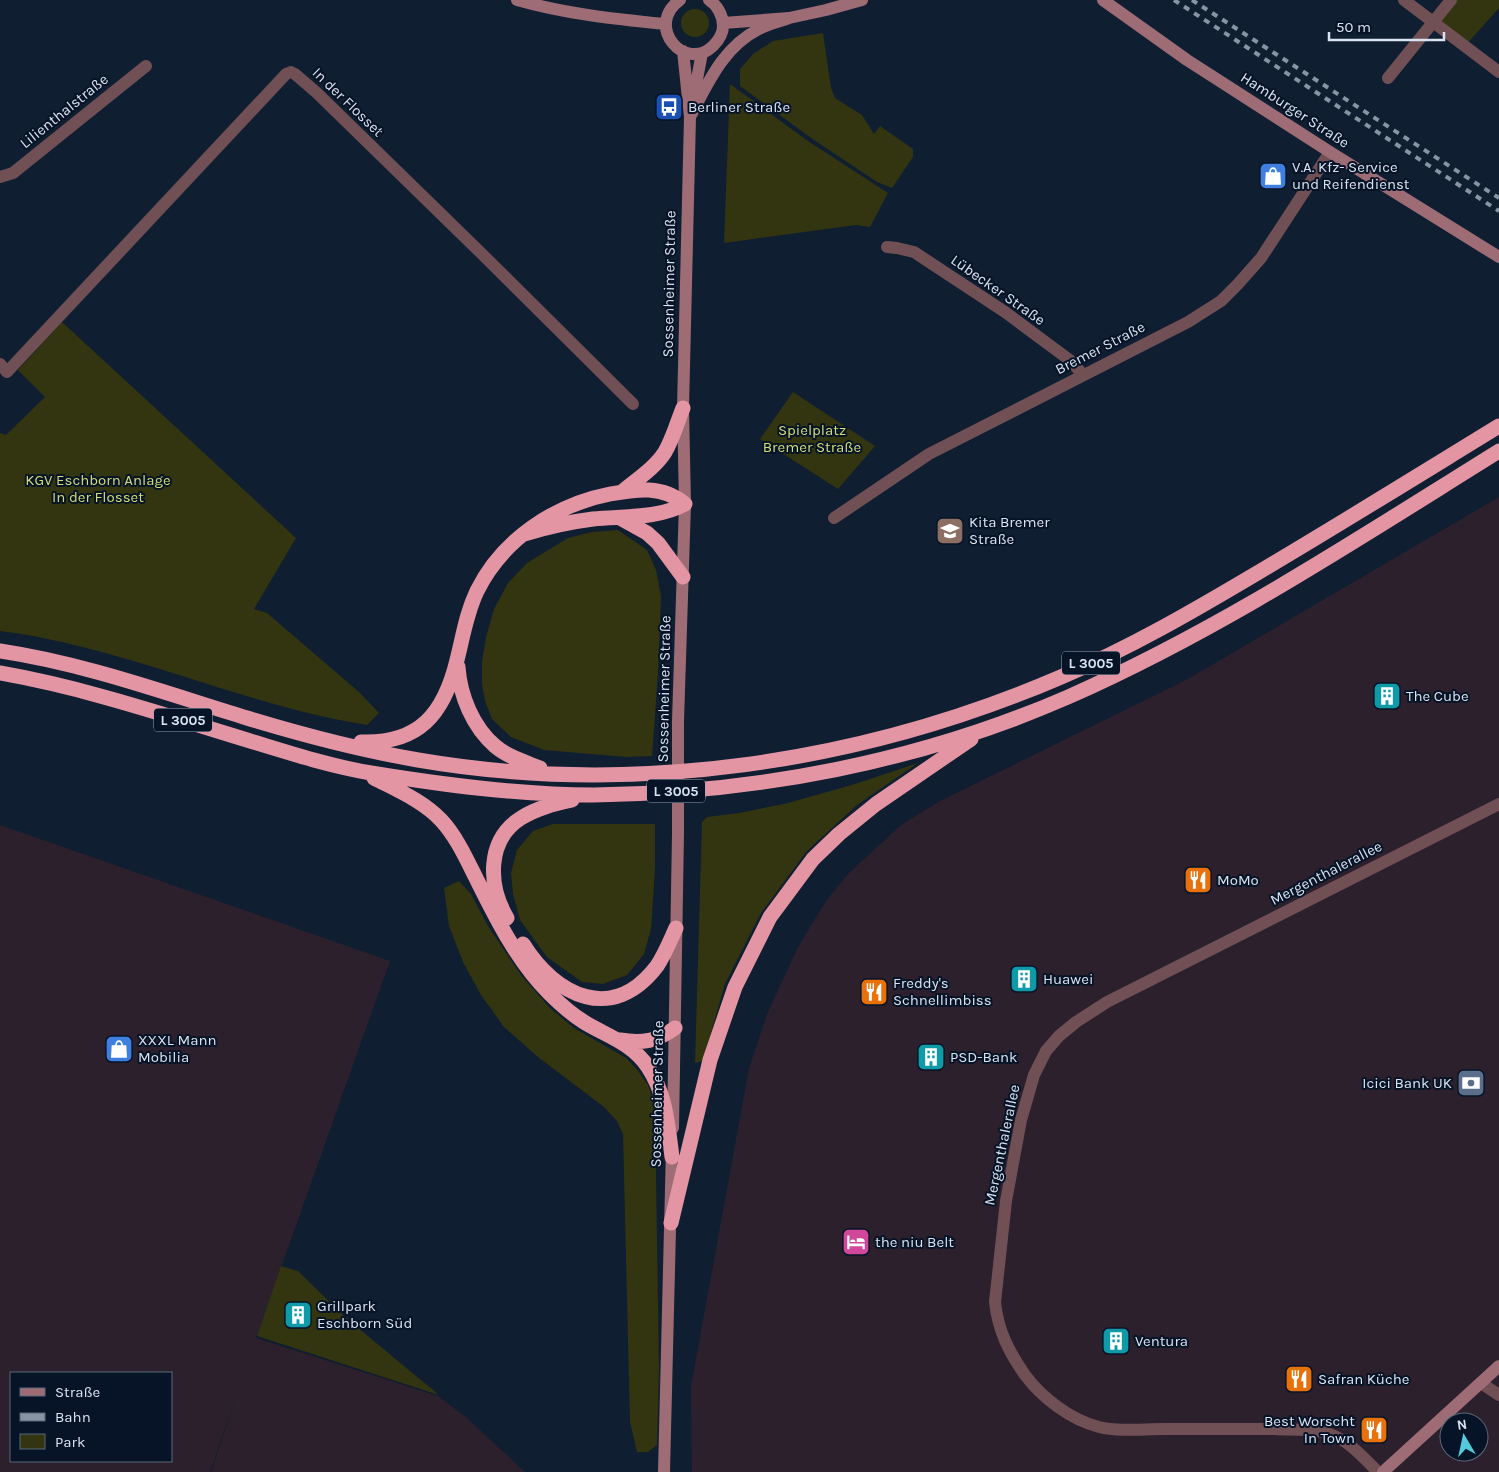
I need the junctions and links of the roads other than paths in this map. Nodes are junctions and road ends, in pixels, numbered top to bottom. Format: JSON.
{"nodes":[{"id":1,"x":516,"y":0,"type":"edge"},
{"id":2,"x":680,"y":0,"type":"edge"},
{"id":3,"x":708,"y":0,"type":"edge"},
{"id":4,"x":862,"y":0,"type":"edge"},
{"id":5,"x":1103,"y":0,"type":"edge"},
{"id":6,"x":1404,"y":0,"type":"edge"},
{"id":7,"x":1451,"y":0,"type":"edge"},
{"id":8,"x":789,"y":18,"type":"junction"},
{"id":9,"x":1433,"y":22,"type":"junction"},
{"id":10,"x":723,"y":23,"type":"junction"},
{"id":11,"x":665,"y":24,"type":"junction"},
{"id":12,"x":682,"y":51,"type":"junction"},
{"id":13,"x":702,"y":53,"type":"junction"},
{"id":14,"x":146,"y":66,"type":"dead end"},
{"id":15,"x":1499,"y":72,"type":"edge"},
{"id":16,"x":1388,"y":78,"type":"dead end"},
{"id":17,"x":690,"y":117,"type":"junction"},
{"id":18,"x":1330,"y":152,"type":"junction"},
{"id":19,"x":0,"y":177,"type":"edge"},
{"id":20,"x":887,"y":247,"type":"dead end"},
{"id":21,"x":1499,"y":257,"type":"edge"},
{"id":22,"x":4,"y":368,"type":"edge"},
{"id":23,"x":1083,"y":375,"type":"junction"},
{"id":24,"x":633,"y":404,"type":"dead end"},
{"id":25,"x":682,"y":408,"type":"junction"},
{"id":26,"x":1499,"y":426,"type":"edge"},
{"id":27,"x":1499,"y":451,"type":"edge"},
{"id":28,"x":622,"y":492,"type":"junction"},
{"id":29,"x":685,"y":504,"type":"junction"},
{"id":30,"x":620,"y":518,"type":"junction"},
{"id":31,"x":834,"y":518,"type":"dead end"},
{"id":32,"x":524,"y":534,"type":"junction"},
{"id":33,"x":683,"y":577,"type":"junction"},
{"id":34,"x":0,"y":651,"type":"edge"},
{"id":35,"x":457,"y":660,"type":"junction"},
{"id":36,"x":0,"y":673,"type":"edge"},
{"id":37,"x":987,"y":729,"type":"junction"},
{"id":38,"x":332,"y":742,"type":"junction"},
{"id":39,"x":364,"y":772,"type":"junction"},
{"id":40,"x":558,"y":774,"type":"junction"},
{"id":41,"x":592,"y":795,"type":"junction"},
{"id":42,"x":1499,"y":804,"type":"edge"},
{"id":43,"x":676,"y":928,"type":"junction"},
{"id":44,"x":675,"y":1028,"type":"junction"},
{"id":45,"x":620,"y":1040,"type":"junction"},
{"id":46,"x":672,"y":1157,"type":"junction"},
{"id":47,"x":671,"y":1222,"type":"junction"},
{"id":48,"x":1499,"y":1366,"type":"edge"},
{"id":49,"x":1481,"y":1383,"type":"junction"},
{"id":50,"x":1499,"y":1395,"type":"edge"},
{"id":51,"x":664,"y":1472,"type":"edge"},
{"id":52,"x":1378,"y":1472,"type":"edge"},
{"id":53,"x":1383,"y":1472,"type":"edge"}],
"edges":[{"from":1,"to":11,"type":"street"},
{"from":2,"to":11,"type":"street"},
{"from":3,"to":10,"type":"street"},
{"from":4,"to":8,"type":"street"},
{"from":5,"to":18,"type":"street","name":"Hamburger Straße"},
{"from":6,"to":9,"type":"street"},
{"from":7,"to":9,"type":"street"},
{"from":8,"to":10,"type":"street"},
{"from":8,"to":17,"type":"street"},
{"from":9,"to":15,"type":"street"},
{"from":9,"to":16,"type":"street"},
{"from":10,"to":13,"type":"street"},
{"from":11,"to":12,"type":"street"},
{"from":12,"to":13,"type":"street"},
{"from":12,"to":17,"type":"street","name":"Sossenheimer Straße"},
{"from":13,"to":17,"type":"street","name":"Sossenheimer Straße"},
{"from":14,"to":19,"type":"street","name":"Lilienthalstraße"},
{"from":17,"to":25,"type":"street","name":"Sossenheimer Straße"},
{"from":18,"to":21,"type":"street","name":"Hamburger Straße"},
{"from":18,"to":23,"type":"street","name":"Bremer Straße"},
{"from":20,"to":23,"type":"street","name":"Lübecker Straße"},
{"from":22,"to":24,"type":"street","name":"In der Flosset"},
{"from":23,"to":31,"type":"street","name":"Bremer Straße"},
{"from":25,"to":28,"type":"highway"},
{"from":25,"to":29,"type":"street","name":"Sossenheimer Straße"},
{"from":26,"to":40,"type":"highway","number":"L 3005"},
{"from":27,"to":37,"type":"highway","number":"L 3005"},
{"from":28,"to":29,"type":"highway"},
{"from":28,"to":32,"type":"highway"},
{"from":29,"to":30,"type":"highway"},
{"from":29,"to":33,"type":"street","name":"Sossenheimer Straße"},
{"from":30,"to":32,"type":"highway"},
{"from":30,"to":33,"type":"highway"},
{"from":32,"to":35,"type":"highway"},
{"from":33,"to":43,"type":"street","name":"Sossenheimer Straße"},
{"from":34,"to":38,"type":"highway","number":"L 3005"},
{"from":35,"to":38,"type":"highway"},
{"from":35,"to":40,"type":"highway"},
{"from":36,"to":39,"type":"highway","number":"L 3005"},
{"from":37,"to":41,"type":"highway","number":"L 3005"},
{"from":37,"to":47,"type":"highway"},
{"from":38,"to":40,"type":"highway","number":"L 3005"},
{"from":39,"to":41,"type":"highway","number":"L 3005"},
{"from":39,"to":45,"type":"highway"},
{"from":41,"to":43,"type":"highway"},
{"from":42,"to":52,"type":"street","name":"Mergenthalerallee"},
{"from":43,"to":44,"type":"street","name":"Sossenheimer Straße"},
{"from":44,"to":45,"type":"highway"},
{"from":44,"to":46,"type":"street","name":"Sossenheimer Straße"},
{"from":45,"to":46,"type":"highway"},
{"from":46,"to":47,"type":"street","name":"Sossenheimer Straße"},
{"from":47,"to":51,"type":"street","name":"Sossenheimer Straße"},
{"from":48,"to":49,"type":"street"},
{"from":49,"to":50,"type":"street"},
{"from":49,"to":53,"type":"street"}]}
